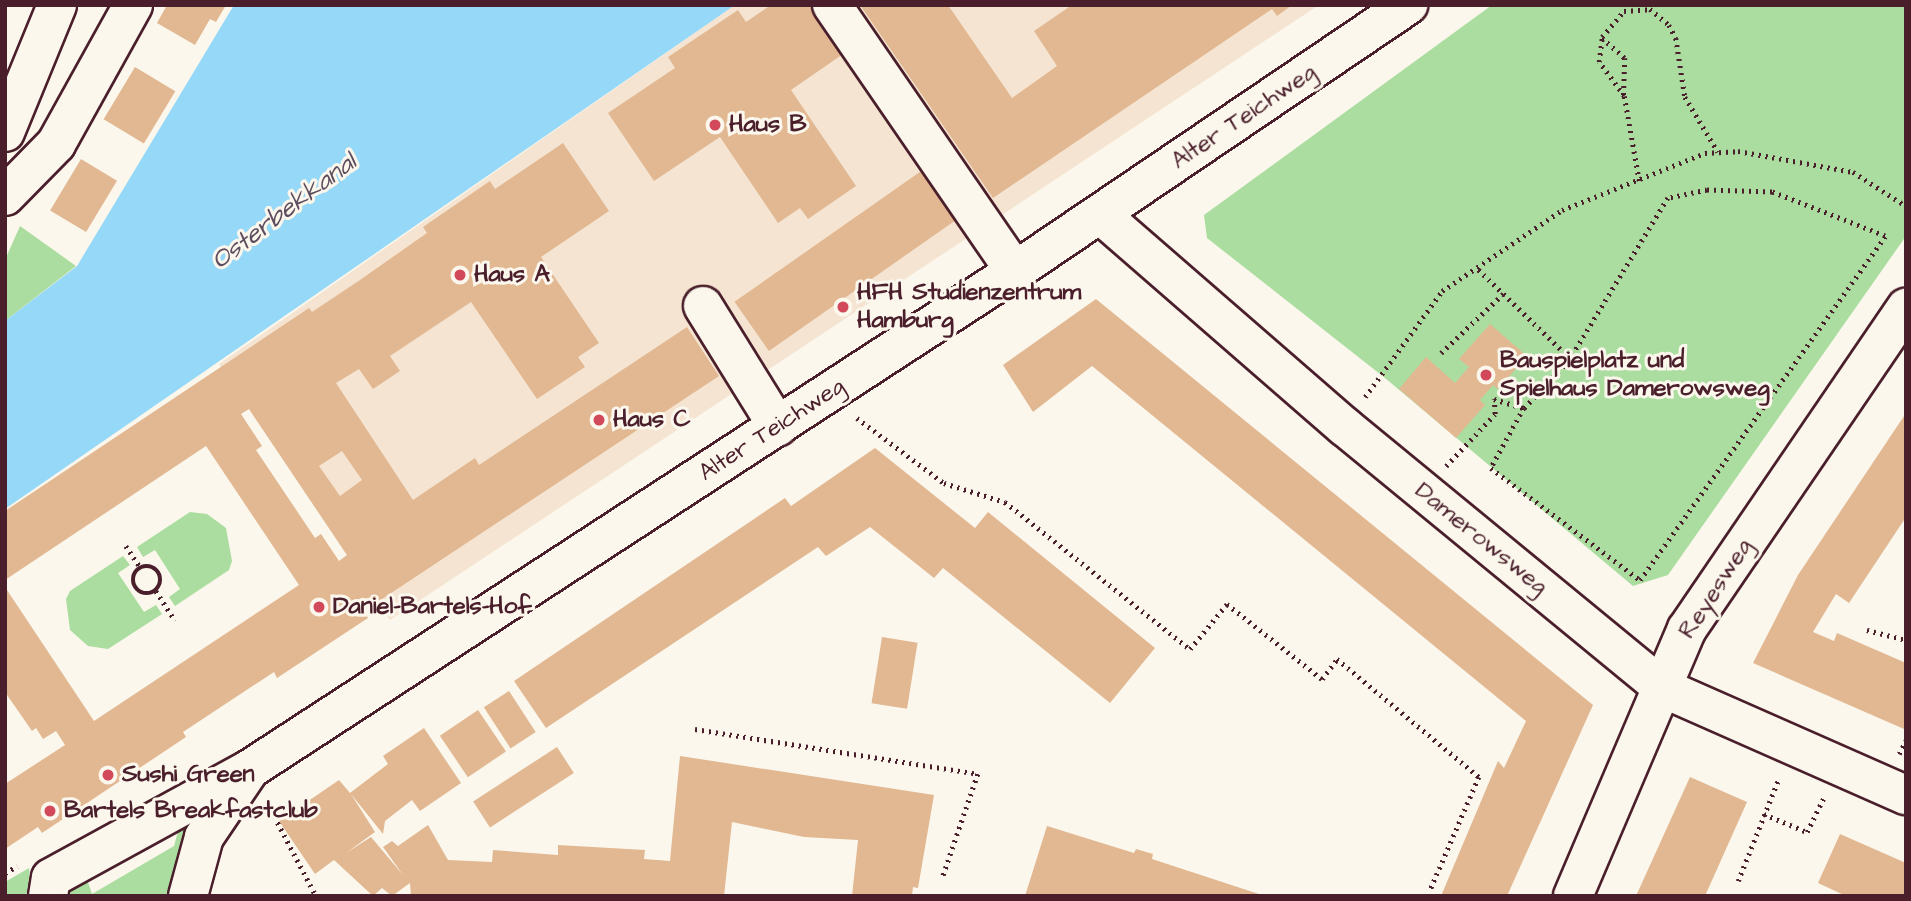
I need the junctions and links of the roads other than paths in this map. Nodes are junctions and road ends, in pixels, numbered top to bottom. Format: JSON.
{"nodes":[{"id":1,"x":57,"y":5,"type":"edge"},
{"id":2,"x":133,"y":5,"type":"edge"},
{"id":3,"x":832,"y":5,"type":"edge"},
{"id":4,"x":1408,"y":5,"type":"edge"},
{"id":5,"x":5,"y":132,"type":"edge"},
{"id":6,"x":5,"y":196,"type":"edge"},
{"id":7,"x":1101,"y":215,"type":"junction"},
{"id":8,"x":1016,"y":271,"type":"junction"},
{"id":9,"x":704,"y":306,"type":"dead end"},
{"id":10,"x":1906,"y":309,"type":"edge"},
{"id":11,"x":778,"y":427,"type":"junction"},
{"id":12,"x":1663,"y":688,"type":"junction"},
{"id":13,"x":250,"y":769,"type":"junction"},
{"id":14,"x":1906,"y":795,"type":"edge"},
{"id":15,"x":48,"y":896,"type":"edge"},
{"id":16,"x":188,"y":896,"type":"edge"},
{"id":17,"x":1573,"y":896,"type":"edge"}],
"edges":[{"from":1,"to":5,"type":"street"},
{"from":2,"to":6,"type":"street"},
{"from":3,"to":8,"type":"street"},
{"from":4,"to":7,"type":"street","name":"Alter Teichweg"},
{"from":7,"to":8,"type":"street","name":"Alter Teichweg"},
{"from":7,"to":12,"type":"street","name":"Damerowsweg"},
{"from":8,"to":11,"type":"street","name":"Alter Teichweg"},
{"from":9,"to":11,"type":"street"},
{"from":10,"to":12,"type":"street","name":"Reyesweg"},
{"from":11,"to":13,"type":"street","name":"Alter Teichweg"},
{"from":12,"to":14,"type":"street","name":"Damerowsweg"},
{"from":12,"to":17,"type":"street","name":"Reyesweg"},
{"from":13,"to":15,"type":"street"},
{"from":13,"to":16,"type":"street","name":"Alter Teichweg"}]}
